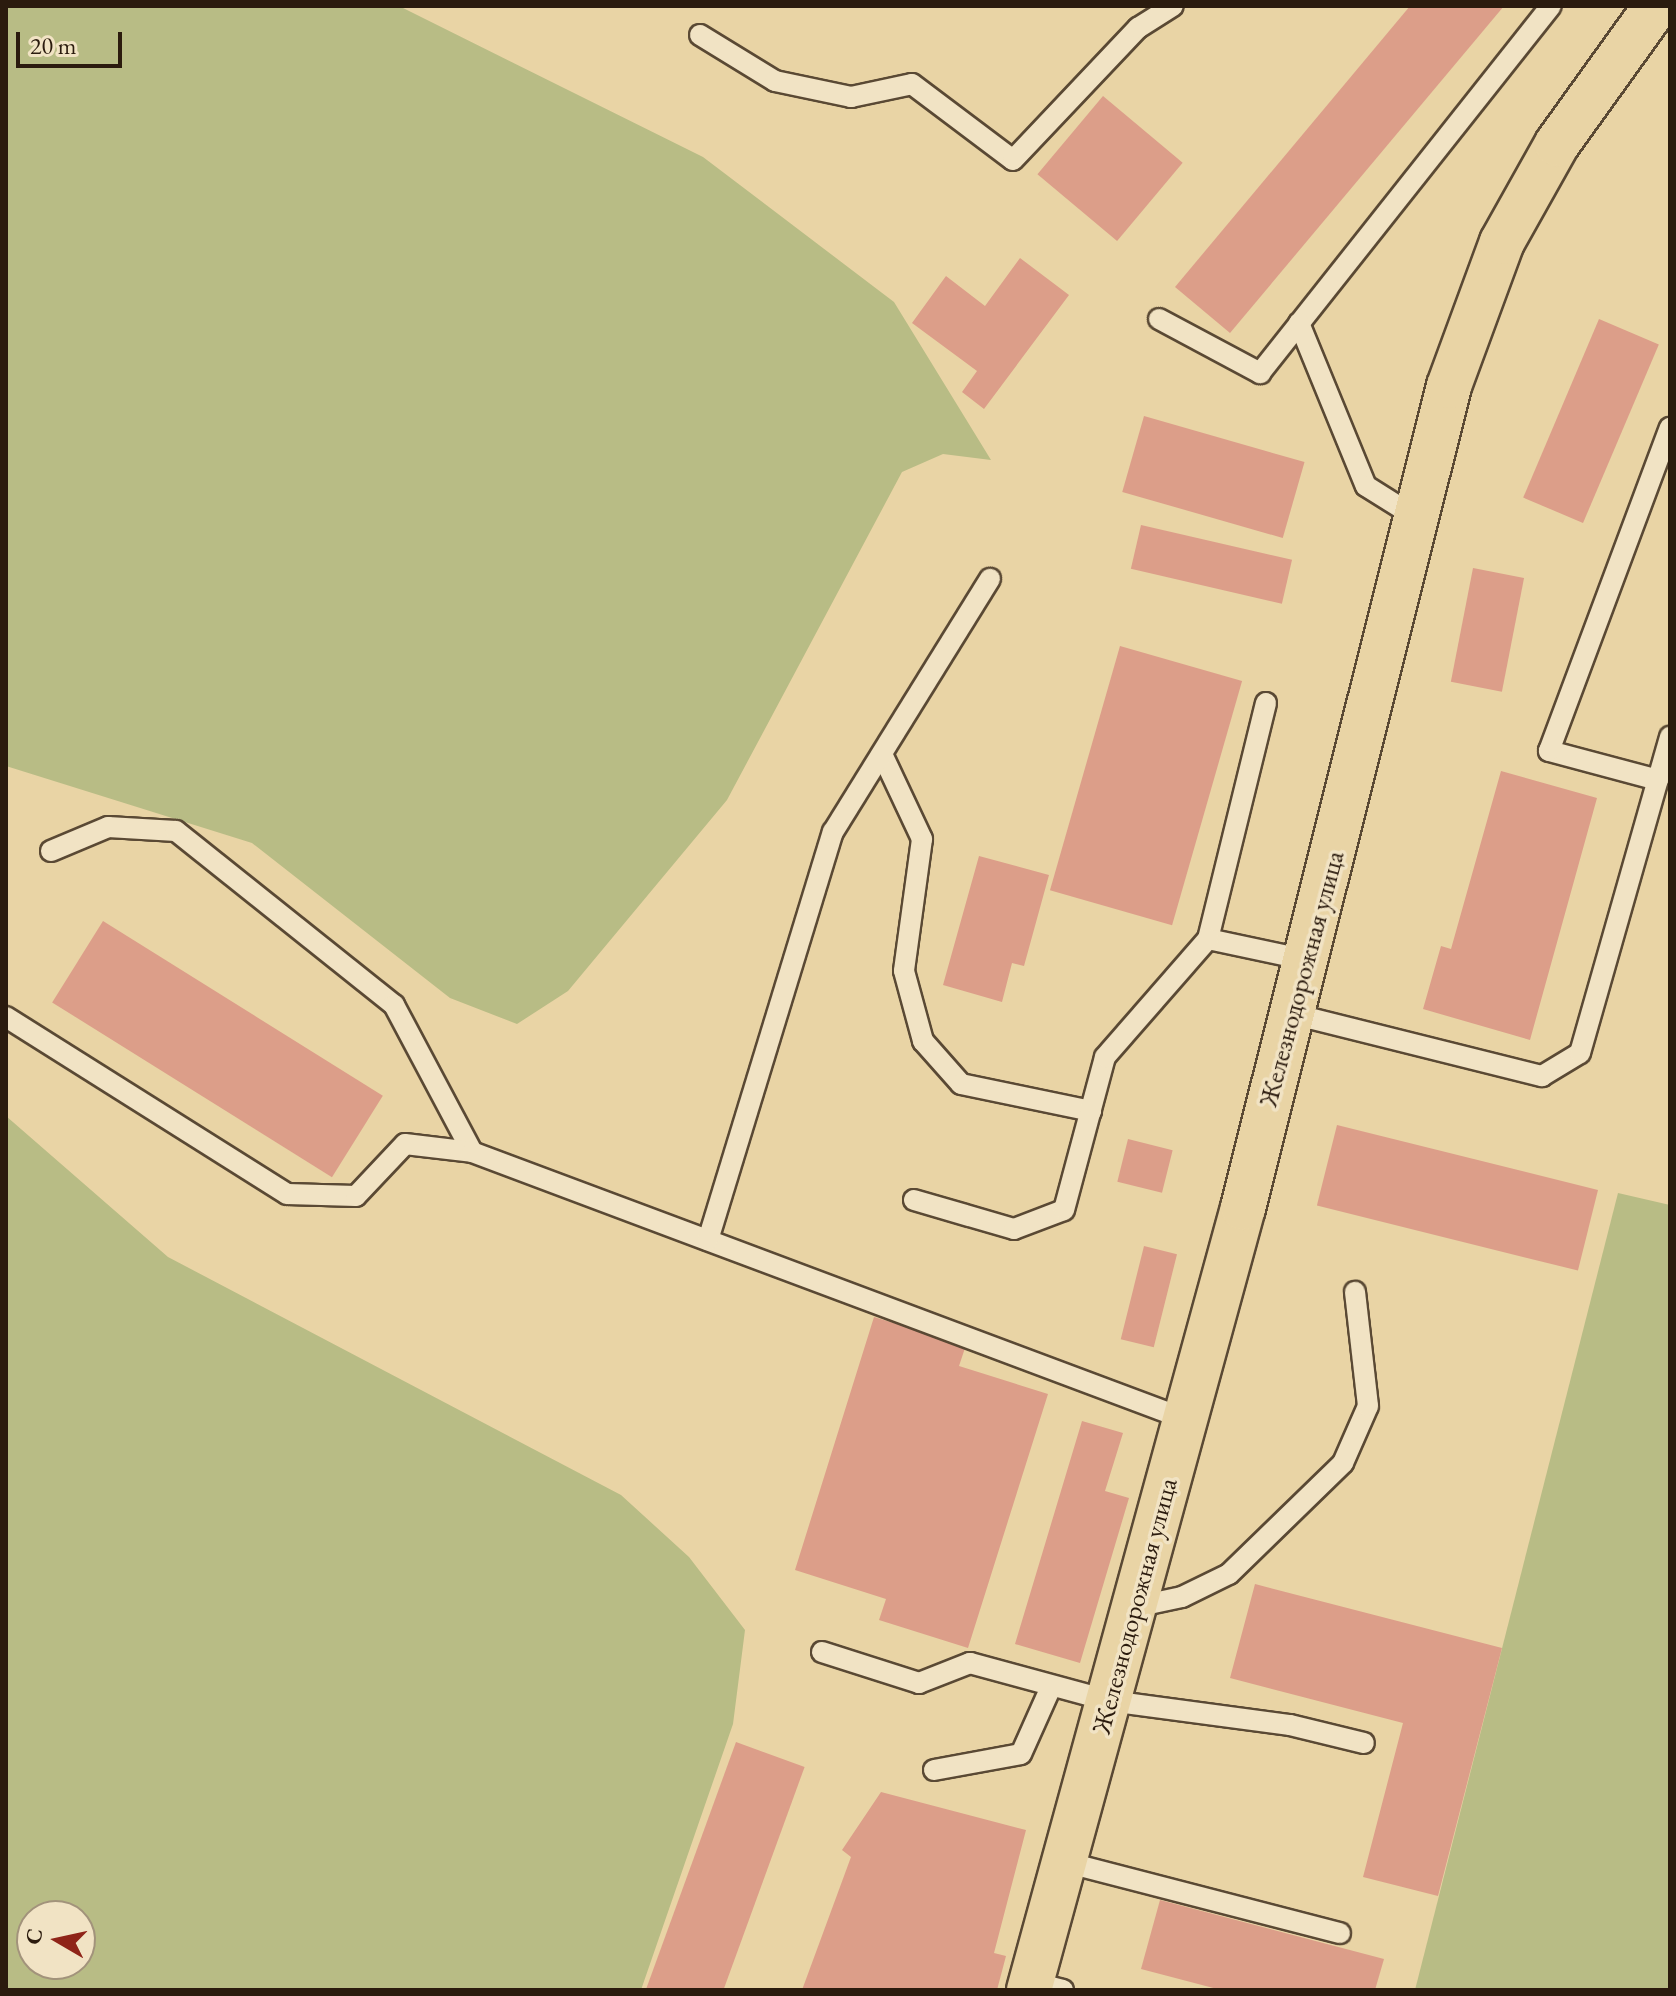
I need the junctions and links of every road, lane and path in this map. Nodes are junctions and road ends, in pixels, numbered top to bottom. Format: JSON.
{"nodes":[{"id":1,"x":1173,"y":6,"type":"edge"},
{"id":2,"x":1551,"y":6,"type":"edge"},
{"id":3,"x":1656,"y":6,"type":"edge"},
{"id":4,"x":700,"y":35,"type":"dead end"},
{"id":5,"x":1159,"y":319,"type":"dead end"},
{"id":6,"x":1299,"y":323,"type":"junction"},
{"id":7,"x":1670,"y":428,"type":"edge"},
{"id":8,"x":1417,"y":518,"type":"junction"},
{"id":9,"x":990,"y":579,"type":"dead end"},
{"id":10,"x":1266,"y":703,"type":"dead end"},
{"id":11,"x":1670,"y":737,"type":"edge"},
{"id":12,"x":882,"y":754,"type":"junction"},
{"id":13,"x":1658,"y":780,"type":"junction"},
{"id":14,"x":51,"y":851,"type":"dead end"},
{"id":15,"x":1208,"y":939,"type":"junction"},
{"id":16,"x":1307,"y":960,"type":"junction"},
{"id":17,"x":1293,"y":1014,"type":"junction"},
{"id":18,"x":6,"y":1017,"type":"edge"},
{"id":19,"x":1091,"y":1111,"type":"junction"},
{"id":20,"x":472,"y":1152,"type":"junction"},
{"id":21,"x":914,"y":1200,"type":"dead end"},
{"id":22,"x":708,"y":1240,"type":"junction"},
{"id":23,"x":1355,"y":1292,"type":"dead end"},
{"id":24,"x":1185,"y":1419,"type":"junction"},
{"id":25,"x":1135,"y":1607,"type":"junction"},
{"id":26,"x":822,"y":1652,"type":"dead end"},
{"id":27,"x":1051,"y":1687,"type":"junction"},
{"id":28,"x":1110,"y":1701,"type":"junction"},
{"id":29,"x":1364,"y":1743,"type":"dead end"},
{"id":30,"x":934,"y":1770,"type":"dead end"},
{"id":31,"x":1065,"y":1862,"type":"junction"},
{"id":32,"x":1340,"y":1933,"type":"dead end"},
{"id":33,"x":1041,"y":1987,"type":"edge"}],
"edges":[{"from":1,"to":4,"type":"lane"},
{"from":2,"to":6,"type":"lane"},
{"from":3,"to":8,"type":"highway","name":"Железнодорожная улица"},
{"from":5,"to":6,"type":"lane"},
{"from":6,"to":8,"type":"lane"},
{"from":7,"to":13,"type":"lane"},
{"from":8,"to":16,"type":"highway","name":"Железнодорожная улица"},
{"from":9,"to":12,"type":"lane"},
{"from":10,"to":15,"type":"lane"},
{"from":11,"to":13,"type":"lane"},
{"from":12,"to":19,"type":"lane"},
{"from":12,"to":22,"type":"lane"},
{"from":13,"to":17,"type":"lane"},
{"from":14,"to":20,"type":"lane"},
{"from":15,"to":16,"type":"lane"},
{"from":15,"to":19,"type":"lane"},
{"from":16,"to":17,"type":"highway","name":"Железнодорожная улица"},
{"from":17,"to":24,"type":"highway","name":"Железнодорожная улица"},
{"from":18,"to":20,"type":"lane"},
{"from":19,"to":21,"type":"lane"},
{"from":20,"to":22,"type":"lane"},
{"from":22,"to":24,"type":"lane"},
{"from":23,"to":25,"type":"lane"},
{"from":24,"to":25,"type":"highway","name":"Железнодорожная улица"},
{"from":25,"to":28,"type":"highway","name":"Железнодорожная улица"},
{"from":26,"to":27,"type":"lane"},
{"from":27,"to":28,"type":"lane"},
{"from":27,"to":30,"type":"lane"},
{"from":28,"to":29,"type":"lane"},
{"from":28,"to":31,"type":"highway","name":"Железнодорожная улица"},
{"from":31,"to":32,"type":"lane"},
{"from":31,"to":33,"type":"highway","name":"Железнодорожная улица"}]}
